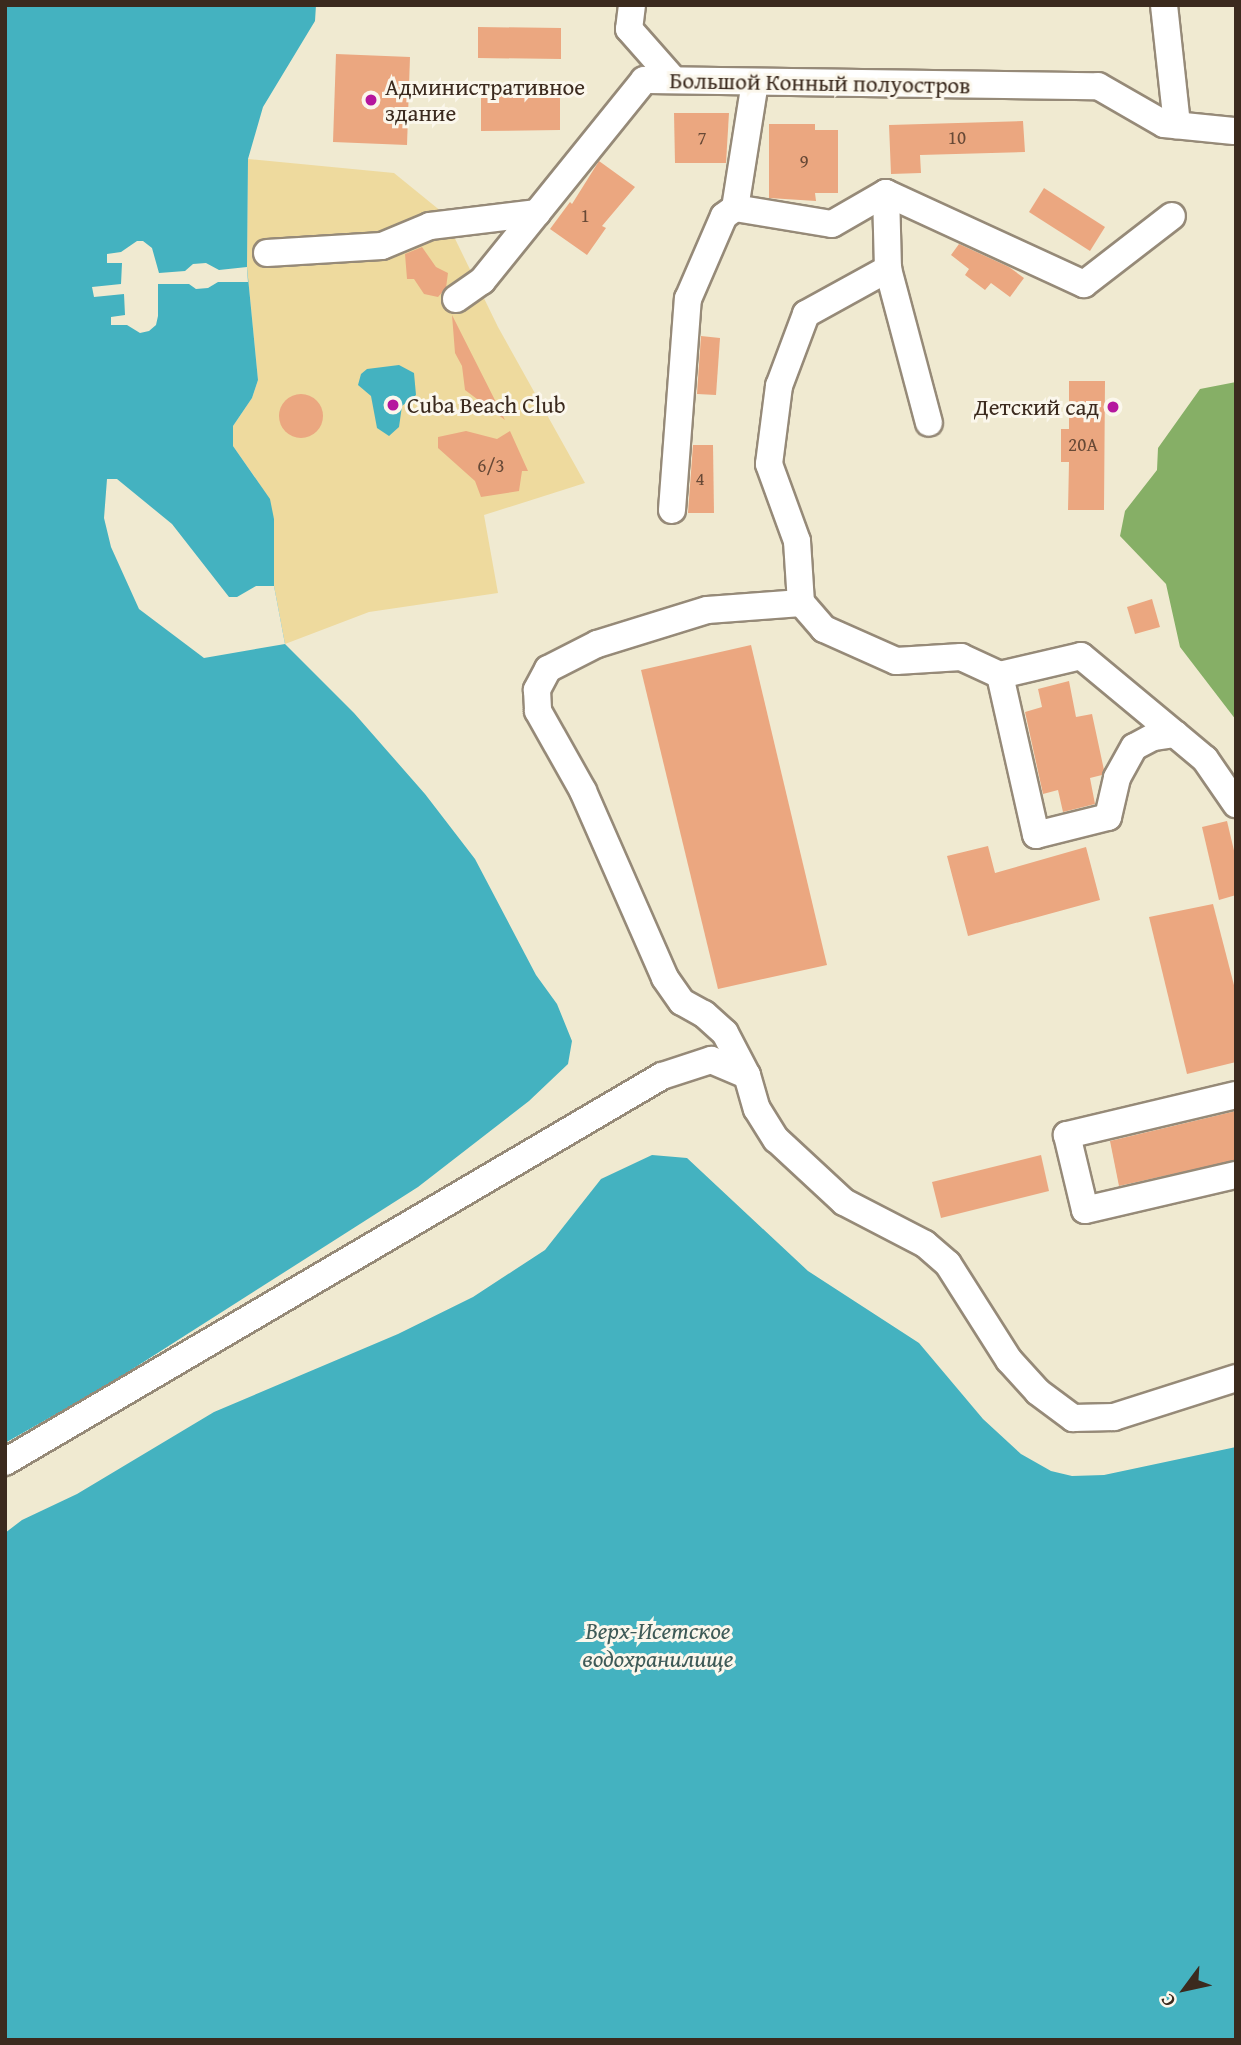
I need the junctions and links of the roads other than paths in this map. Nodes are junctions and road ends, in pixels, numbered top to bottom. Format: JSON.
{"nodes":[{"id":1,"x":632,"y":5,"type":"edge"},
{"id":2,"x":1164,"y":5,"type":"edge"},
{"id":3,"x":674,"y":80,"type":"junction"},
{"id":4,"x":755,"y":82,"type":"junction"},
{"id":5,"x":1177,"y":125,"type":"junction"},
{"id":6,"x":1235,"y":131,"type":"edge"},
{"id":7,"x":886,"y":193,"type":"junction"},
{"id":8,"x":736,"y":208,"type":"junction"},
{"id":9,"x":537,"y":213,"type":"junction"},
{"id":10,"x":1171,"y":216,"type":"dead end"},
{"id":11,"x":267,"y":253,"type":"dead end"},
{"id":12,"x":888,"y":270,"type":"junction"},
{"id":13,"x":456,"y":299,"type":"dead end"},
{"id":14,"x":929,"y":423,"type":"dead end"},
{"id":15,"x":672,"y":510,"type":"dead end"},
{"id":16,"x":801,"y":603,"type":"junction"},
{"id":17,"x":1000,"y":675,"type":"junction"},
{"id":18,"x":1175,"y":734,"type":"junction"},
{"id":19,"x":1236,"y":804,"type":"edge"},
{"id":20,"x":747,"y":1075,"type":"junction"},
{"id":21,"x":1236,"y":1096,"type":"edge"},
{"id":22,"x":1236,"y":1175,"type":"edge"},
{"id":23,"x":1236,"y":1378,"type":"edge"},
{"id":24,"x":5,"y":1462,"type":"edge"}],
"edges":[{"from":1,"to":3,"type":"street"},
{"from":2,"to":5,"type":"street"},
{"from":3,"to":4,"type":"street","name":"Большой Конный полуостров"},
{"from":3,"to":9,"type":"street","name":"Большой Конный полуостров"},
{"from":4,"to":5,"type":"street","name":"Большой Конный полуостров"},
{"from":4,"to":8,"type":"street"},
{"from":5,"to":6,"type":"street","name":"Большой Конный полуостров"},
{"from":7,"to":8,"type":"street"},
{"from":7,"to":10,"type":"street"},
{"from":7,"to":12,"type":"street"},
{"from":8,"to":15,"type":"street"},
{"from":9,"to":11,"type":"street"},
{"from":9,"to":13,"type":"street","name":"Большой Конный полуостров"},
{"from":12,"to":14,"type":"street"},
{"from":12,"to":16,"type":"street"},
{"from":16,"to":17,"type":"street"},
{"from":16,"to":20,"type":"street"},
{"from":17,"to":18,"type":"street"},
{"from":17,"to":18,"type":"street"},
{"from":18,"to":19,"type":"street"},
{"from":20,"to":23,"type":"street"},
{"from":20,"to":24,"type":"street"},
{"from":21,"to":22,"type":"street"}]}
